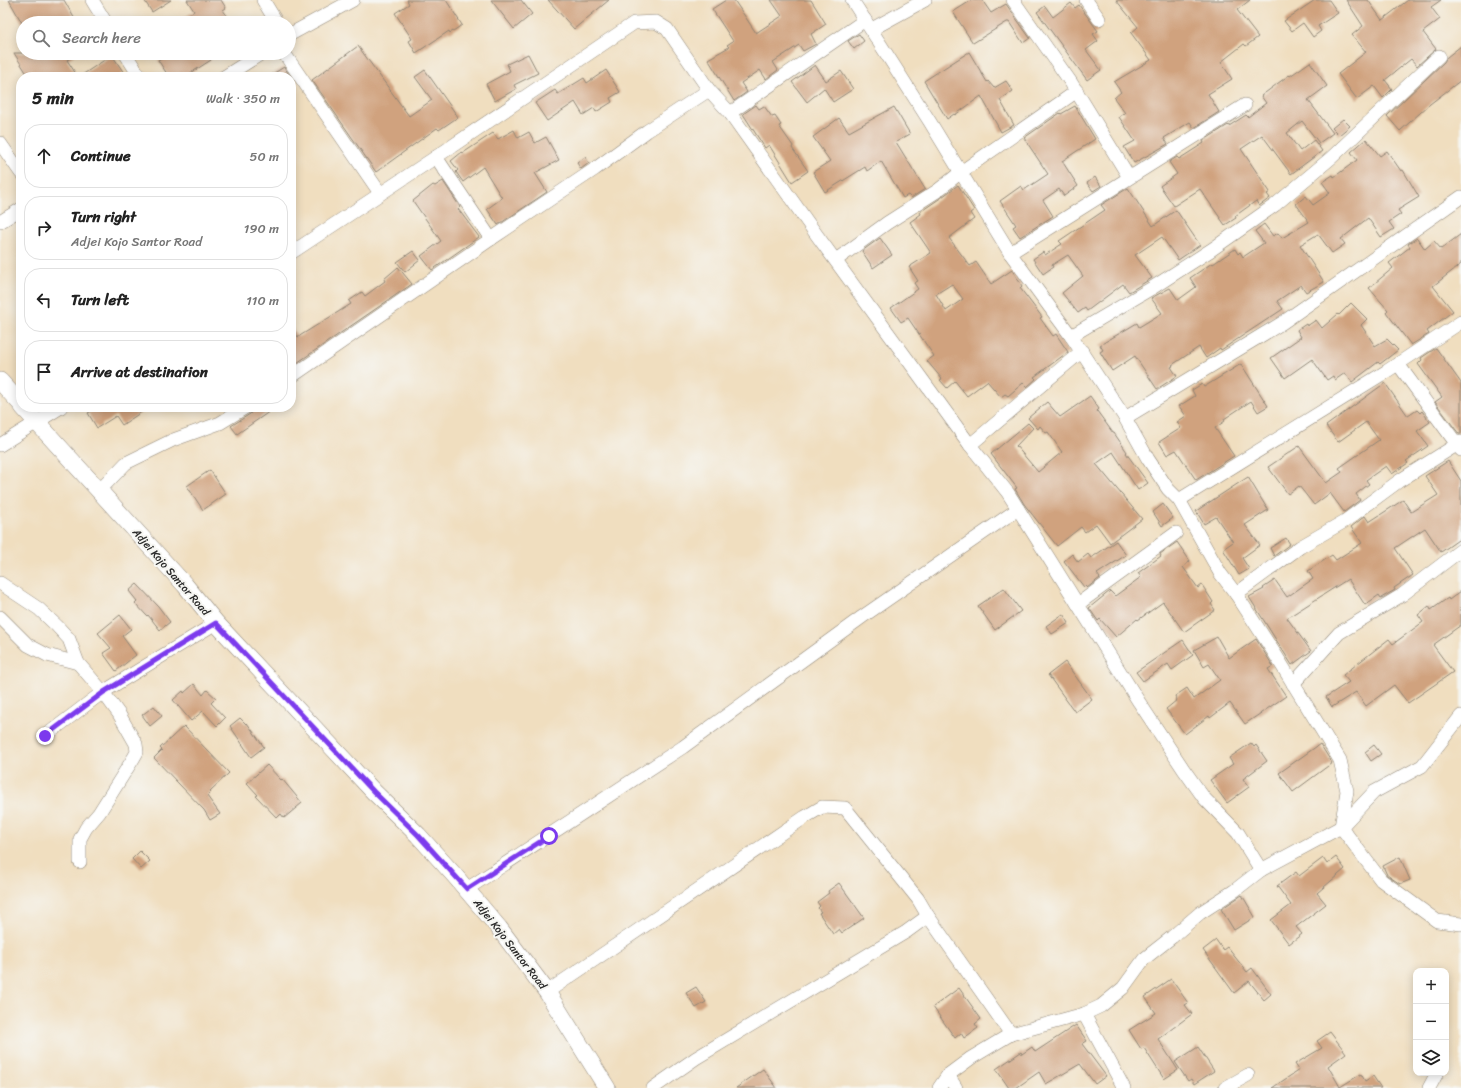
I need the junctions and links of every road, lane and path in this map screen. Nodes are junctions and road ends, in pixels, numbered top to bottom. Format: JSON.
{"nodes":[{"id":1,"x":92,"y":0,"type":"edge"},
{"id":2,"x":263,"y":0,"type":"edge"},
{"id":3,"x":353,"y":0,"type":"edge"},
{"id":4,"x":852,"y":0,"type":"edge"},
{"id":5,"x":925,"y":0,"type":"edge"},
{"id":6,"x":1013,"y":0,"type":"edge"},
{"id":7,"x":1086,"y":0,"type":"edge"},
{"id":8,"x":102,"y":16,"type":"edge"},
{"id":9,"x":273,"y":16,"type":"edge"},
{"id":10,"x":1099,"y":19,"type":"dead end"},
{"id":11,"x":868,"y":24,"type":"junction"},
{"id":12,"x":296,"y":31,"type":"edge"},
{"id":13,"x":1439,"y":56,"type":"dead end"},
{"id":14,"x":129,"y":60,"type":"edge"},
{"id":15,"x":251,"y":60,"type":"edge"},
{"id":16,"x":289,"y":60,"type":"edge"},
{"id":17,"x":137,"y":72,"type":"edge"},
{"id":18,"x":232,"y":72,"type":"edge"},
{"id":19,"x":709,"y":90,"type":"junction"},
{"id":20,"x":1077,"y":91,"type":"junction"},
{"id":21,"x":1245,"y":105,"type":"dead end"},
{"id":22,"x":730,"y":113,"type":"junction"},
{"id":23,"x":0,"y":143,"type":"edge"},
{"id":24,"x":436,"y":157,"type":"junction"},
{"id":25,"x":16,"y":166,"type":"edge"},
{"id":26,"x":961,"y":172,"type":"junction"},
{"id":27,"x":1129,"y":178,"type":"junction"},
{"id":28,"x":380,"y":193,"type":"junction"},
{"id":29,"x":1461,"y":198,"type":"edge"},
{"id":30,"x":16,"y":212,"type":"edge"},
{"id":31,"x":0,"y":222,"type":"edge"},
{"id":32,"x":491,"y":239,"type":"junction"},
{"id":33,"x":296,"y":250,"type":"edge"},
{"id":34,"x":1010,"y":253,"type":"junction"},
{"id":35,"x":836,"y":260,"type":"junction"},
{"id":36,"x":1461,"y":322,"type":"edge"},
{"id":37,"x":1071,"y":336,"type":"junction"},
{"id":38,"x":1082,"y":351,"type":"junction"},
{"id":39,"x":1398,"y":364,"type":"junction"},
{"id":40,"x":296,"y":375,"type":"edge"},
{"id":41,"x":0,"y":381,"type":"edge"},
{"id":42,"x":16,"y":399,"type":"edge"},
{"id":43,"x":28,"y":412,"type":"edge"},
{"id":44,"x":53,"y":412,"type":"edge"},
{"id":45,"x":238,"y":412,"type":"edge"},
{"id":46,"x":1125,"y":418,"type":"junction"},
{"id":47,"x":37,"y":422,"type":"junction"},
{"id":48,"x":0,"y":445,"type":"edge"},
{"id":49,"x":970,"y":445,"type":"junction"},
{"id":50,"x":1460,"y":445,"type":"edge"},
{"id":51,"x":100,"y":490,"type":"junction"},
{"id":52,"x":1179,"y":500,"type":"junction"},
{"id":53,"x":1018,"y":509,"type":"junction"},
{"id":54,"x":1176,"y":534,"type":"dead end"},
{"id":55,"x":1461,"y":550,"type":"edge"},
{"id":56,"x":0,"y":583,"type":"edge"},
{"id":57,"x":1236,"y":594,"type":"junction"},
{"id":58,"x":1078,"y":604,"type":"junction"},
{"id":59,"x":0,"y":617,"type":"edge"},
{"id":60,"x":216,"y":623,"type":"junction"},
{"id":61,"x":78,"y":663,"type":"junction"},
{"id":62,"x":1293,"y":684,"type":"junction"},
{"id":63,"x":104,"y":692,"type":"junction"},
{"id":64,"x":1461,"y":716,"type":"edge"},
{"id":65,"x":45,"y":736,"type":"dead end"},
{"id":66,"x":1342,"y":827,"type":"junction"},
{"id":67,"x":80,"y":862,"type":"dead end"},
{"id":68,"x":1262,"y":870,"type":"junction"},
{"id":69,"x":467,"y":889,"type":"junction"},
{"id":70,"x":928,"y":916,"type":"junction"},
{"id":71,"x":1461,"y":924,"type":"edge"},
{"id":72,"x":547,"y":992,"type":"junction"},
{"id":73,"x":1084,"y":1014,"type":"junction"},
{"id":74,"x":1011,"y":1034,"type":"junction"},
{"id":75,"x":948,"y":1075,"type":"junction"},
{"id":76,"x":1248,"y":1076,"type":"dead end"},
{"id":77,"x":1435,"y":1076,"type":"edge"},
{"id":78,"x":607,"y":1088,"type":"edge"},
{"id":79,"x":653,"y":1088,"type":"edge"},
{"id":80,"x":939,"y":1088,"type":"edge"},
{"id":81,"x":956,"y":1088,"type":"edge"},
{"id":82,"x":1124,"y":1088,"type":"edge"},
{"id":83,"x":1225,"y":1088,"type":"edge"},
{"id":84,"x":1429,"y":1088,"type":"edge"}],
"edges":[{"from":1,"to":8,"type":"street"},
{"from":2,"to":9,"type":"street"},
{"from":3,"to":12,"type":"street"},
{"from":4,"to":11,"type":"street"},
{"from":5,"to":11,"type":"street"},
{"from":6,"to":20,"type":"street"},
{"from":7,"to":10,"type":"street"},
{"from":11,"to":22,"type":"street"},
{"from":11,"to":26,"type":"street"},
{"from":13,"to":37,"type":"street"},
{"from":14,"to":17,"type":"street"},
{"from":15,"to":18,"type":"street"},
{"from":16,"to":28,"type":"street"},
{"from":19,"to":22,"type":"street"},
{"from":19,"to":24,"type":"street"},
{"from":19,"to":32,"type":"street"},
{"from":20,"to":26,"type":"street"},
{"from":20,"to":27,"type":"street"},
{"from":21,"to":27,"type":"street"},
{"from":22,"to":35,"type":"street"},
{"from":23,"to":25,"type":"street"},
{"from":24,"to":28,"type":"street"},
{"from":24,"to":32,"type":"street"},
{"from":26,"to":34,"type":"street"},
{"from":26,"to":35,"type":"street"},
{"from":27,"to":34,"type":"street"},
{"from":28,"to":33,"type":"street"},
{"from":29,"to":46,"type":"street"},
{"from":30,"to":31,"type":"street"},
{"from":32,"to":40,"type":"street"},
{"from":34,"to":37,"type":"street"},
{"from":35,"to":49,"type":"street"},
{"from":36,"to":39,"type":"street"},
{"from":37,"to":38,"type":"street"},
{"from":38,"to":46,"type":"street"},
{"from":38,"to":49,"type":"street"},
{"from":39,"to":50,"type":"street"},
{"from":39,"to":52,"type":"street"},
{"from":41,"to":42,"type":"street"},
{"from":43,"to":47,"type":"street","name":"Adjei Kojo Santor Road"},
{"from":44,"to":47,"type":"street"},
{"from":45,"to":51,"type":"street"},
{"from":46,"to":52,"type":"street"},
{"from":47,"to":48,"type":"street"},
{"from":47,"to":51,"type":"street","name":"Adjei Kojo Santor Road"},
{"from":49,"to":53,"type":"street"},
{"from":50,"to":57,"type":"street"},
{"from":51,"to":60,"type":"street","name":"Adjei Kojo Santor Road"},
{"from":52,"to":57,"type":"street"},
{"from":53,"to":58,"type":"street"},
{"from":53,"to":69,"type":"street"},
{"from":54,"to":58,"type":"street"},
{"from":55,"to":62,"type":"street"},
{"from":56,"to":61,"type":"street"},
{"from":57,"to":62,"type":"street"},
{"from":58,"to":68,"type":"street"},
{"from":59,"to":61,"type":"street"},
{"from":60,"to":63,"type":"street"},
{"from":60,"to":69,"type":"street","name":"Adjei Kojo Santor Road"},
{"from":61,"to":63,"type":"street"},
{"from":62,"to":66,"type":"street"},
{"from":63,"to":65,"type":"street"},
{"from":63,"to":67,"type":"street"},
{"from":64,"to":66,"type":"street"},
{"from":66,"to":68,"type":"street"},
{"from":66,"to":71,"type":"street"},
{"from":68,"to":73,"type":"street"},
{"from":69,"to":72,"type":"street","name":"Adjei Kojo Santor Road"},
{"from":70,"to":72,"type":"street"},
{"from":70,"to":74,"type":"street"},
{"from":70,"to":79,"type":"street"},
{"from":72,"to":78,"type":"street","name":"Adjei Kojo Santor Road"},
{"from":73,"to":74,"type":"street"},
{"from":73,"to":82,"type":"street"},
{"from":74,"to":75,"type":"street"},
{"from":75,"to":80,"type":"street"},
{"from":75,"to":81,"type":"street"},
{"from":76,"to":83,"type":"street"},
{"from":77,"to":84,"type":"street"}]}
